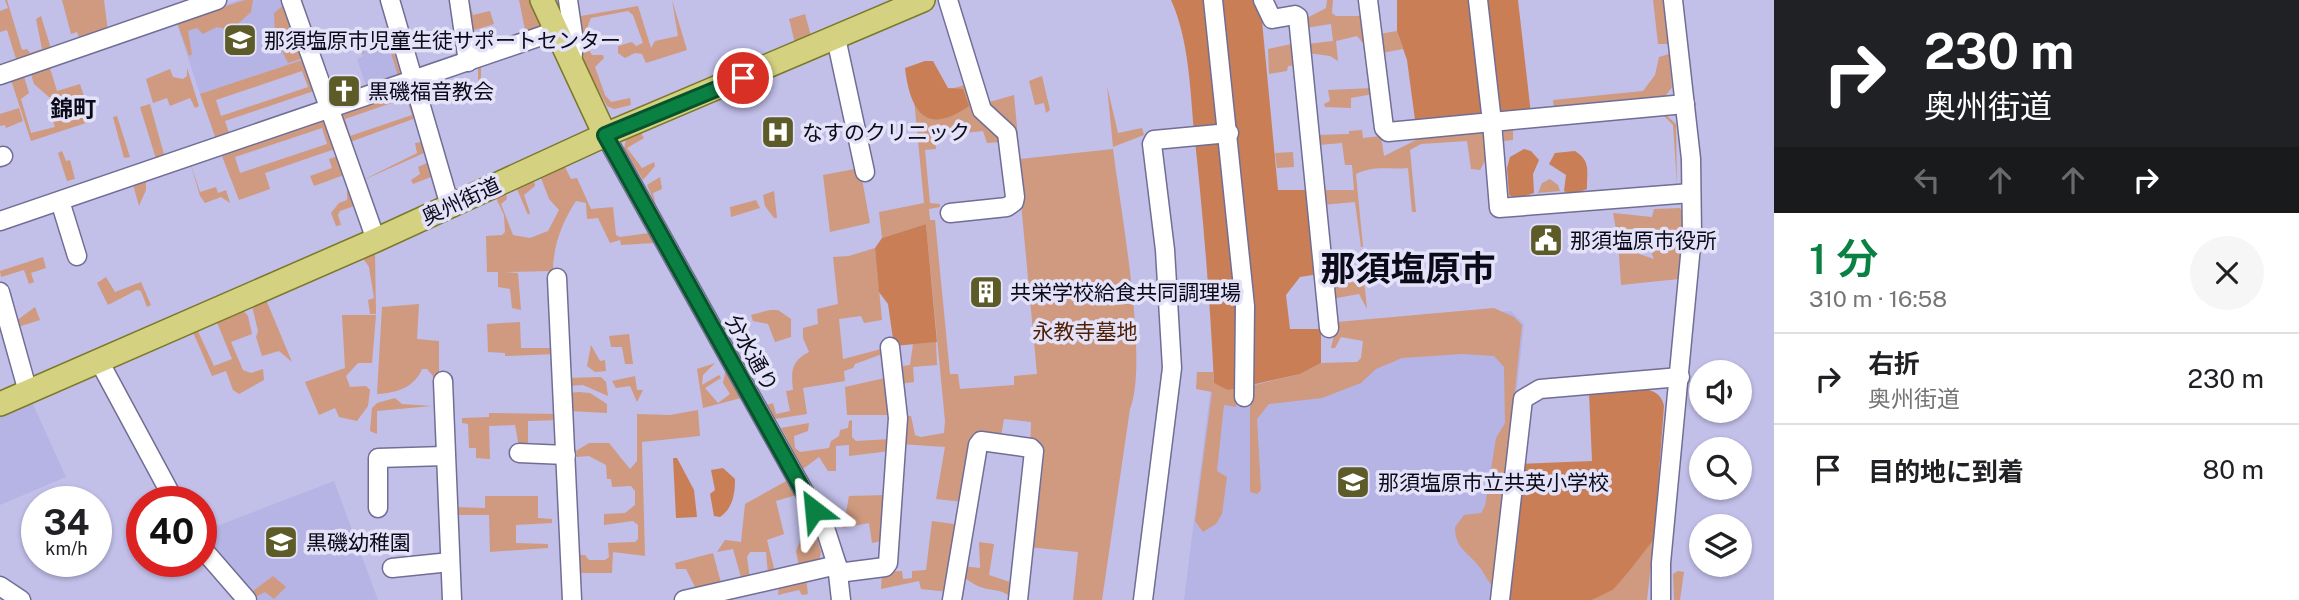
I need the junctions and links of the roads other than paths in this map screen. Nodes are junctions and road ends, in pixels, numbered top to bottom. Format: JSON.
{"nodes":[{"id":1,"x":218,"y":0,"type":"edge"},
{"id":2,"x":291,"y":0,"type":"edge"},
{"id":3,"x":390,"y":0,"type":"edge"},
{"id":4,"x":459,"y":0,"type":"edge"},
{"id":5,"x":542,"y":0,"type":"edge"},
{"id":6,"x":568,"y":0,"type":"edge"},
{"id":7,"x":923,"y":0,"type":"edge"},
{"id":8,"x":948,"y":0,"type":"edge"},
{"id":9,"x":1213,"y":0,"type":"edge"},
{"id":10,"x":1263,"y":0,"type":"edge"},
{"id":11,"x":1368,"y":0,"type":"edge"},
{"id":12,"x":1478,"y":0,"type":"edge"},
{"id":13,"x":1673,"y":0,"type":"edge"},
{"id":14,"x":556,"y":32,"type":"junction"},
{"id":15,"x":836,"y":38,"type":"junction"},
{"id":16,"x":468,"y":62,"type":"junction"},
{"id":17,"x":571,"y":66,"type":"junction"},
{"id":18,"x":0,"y":75,"type":"edge"},
{"id":19,"x":413,"y":81,"type":"junction"},
{"id":20,"x":1685,"y":104,"type":"junction"},
{"id":21,"x":328,"y":110,"type":"junction"},
{"id":22,"x":1492,"y":122,"type":"junction"},
{"id":23,"x":1229,"y":133,"type":"junction"},
{"id":24,"x":605,"y":135,"type":"junction"},
{"id":25,"x":865,"y":172,"type":"dead end"},
{"id":26,"x":1690,"y":193,"type":"junction"},
{"id":27,"x":60,"y":201,"type":"junction"},
{"id":28,"x":450,"y":206,"type":"junction"},
{"id":29,"x":950,"y":213,"type":"dead end"},
{"id":30,"x":0,"y":221,"type":"edge"},
{"id":31,"x":376,"y":240,"type":"junction"},
{"id":32,"x":77,"y":256,"type":"dead end"},
{"id":33,"x":557,"y":278,"type":"dead end"},
{"id":34,"x":0,"y":292,"type":"edge"},
{"id":35,"x":1329,"y":328,"type":"dead end"},
{"id":36,"x":890,"y":347,"type":"dead end"},
{"id":37,"x":99,"y":361,"type":"junction"},
{"id":38,"x":1680,"y":377,"type":"junction"},
{"id":39,"x":443,"y":381,"type":"dead end"},
{"id":40,"x":28,"y":392,"type":"junction"},
{"id":41,"x":1244,"y":397,"type":"dead end"},
{"id":42,"x":0,"y":404,"type":"edge"},
{"id":43,"x":519,"y":453,"type":"dead end"},
{"id":44,"x":566,"y":455,"type":"junction"},
{"id":45,"x":445,"y":456,"type":"junction"},
{"id":46,"x":166,"y":486,"type":"edge"},
{"id":47,"x":378,"y":509,"type":"dead end"},
{"id":48,"x":450,"y":562,"type":"junction"},
{"id":49,"x":217,"y":565,"type":"edge"},
{"id":50,"x":391,"y":568,"type":"dead end"},
{"id":51,"x":837,"y":569,"type":"junction"},
{"id":52,"x":0,"y":586,"type":"edge"},
{"id":53,"x":21,"y":600,"type":"edge"},
{"id":54,"x":247,"y":600,"type":"edge"},
{"id":55,"x":452,"y":600,"type":"edge"},
{"id":56,"x":572,"y":600,"type":"edge"},
{"id":57,"x":684,"y":600,"type":"edge"},
{"id":58,"x":841,"y":600,"type":"edge"},
{"id":59,"x":952,"y":600,"type":"edge"},
{"id":60,"x":1018,"y":600,"type":"edge"},
{"id":61,"x":1143,"y":600,"type":"edge"},
{"id":62,"x":1500,"y":600,"type":"edge"},
{"id":63,"x":1661,"y":600,"type":"edge"}],
"edges":[{"from":1,"to":18,"type":"street"},
{"from":2,"to":21,"type":"street"},
{"from":3,"to":19,"type":"street"},
{"from":4,"to":16,"type":"street"},
{"from":5,"to":14,"type":"main road"},
{"from":6,"to":17,"type":"street"},
{"from":7,"to":15,"type":"main road","name":"奥州街道"},
{"from":8,"to":29,"type":"street"},
{"from":9,"to":23,"type":"street"},
{"from":10,"to":35,"type":"street"},
{"from":11,"to":22,"type":"street"},
{"from":12,"to":22,"type":"street"},
{"from":13,"to":20,"type":"street"},
{"from":14,"to":16,"type":"street"},
{"from":14,"to":17,"type":"main road"},
{"from":15,"to":24,"type":"main road","name":"奥州街道"},
{"from":15,"to":25,"type":"street"},
{"from":16,"to":19,"type":"street"},
{"from":17,"to":24,"type":"main road"},
{"from":19,"to":21,"type":"street"},
{"from":19,"to":28,"type":"street"},
{"from":20,"to":22,"type":"street"},
{"from":20,"to":26,"type":"street"},
{"from":21,"to":27,"type":"street"},
{"from":21,"to":31,"type":"street"},
{"from":22,"to":26,"type":"street"},
{"from":23,"to":41,"type":"street"},
{"from":23,"to":61,"type":"street"},
{"from":24,"to":28,"type":"main road","name":"奥州街道"},
{"from":24,"to":51,"type":"street","name":"分水通り"},
{"from":26,"to":38,"type":"street"},
{"from":27,"to":30,"type":"street"},
{"from":27,"to":32,"type":"street"},
{"from":28,"to":31,"type":"main road","name":"奥州街道"},
{"from":31,"to":37,"type":"main road","name":"奥州街道"},
{"from":33,"to":44,"type":"street"},
{"from":34,"to":40,"type":"street"},
{"from":36,"to":51,"type":"street"},
{"from":37,"to":40,"type":"main road","name":"奥州街道"},
{"from":37,"to":46,"type":"street"},
{"from":38,"to":62,"type":"street"},
{"from":38,"to":63,"type":"street"},
{"from":39,"to":45,"type":"street"},
{"from":40,"to":42,"type":"main road","name":"奥州街道"},
{"from":43,"to":44,"type":"street"},
{"from":44,"to":56,"type":"street"},
{"from":45,"to":47,"type":"street"},
{"from":45,"to":48,"type":"street"},
{"from":48,"to":50,"type":"street"},
{"from":48,"to":55,"type":"street"},
{"from":49,"to":54,"type":"street"},
{"from":51,"to":57,"type":"street"},
{"from":51,"to":58,"type":"street","name":"分水通り"},
{"from":52,"to":53,"type":"street"},
{"from":59,"to":60,"type":"street"}]}
